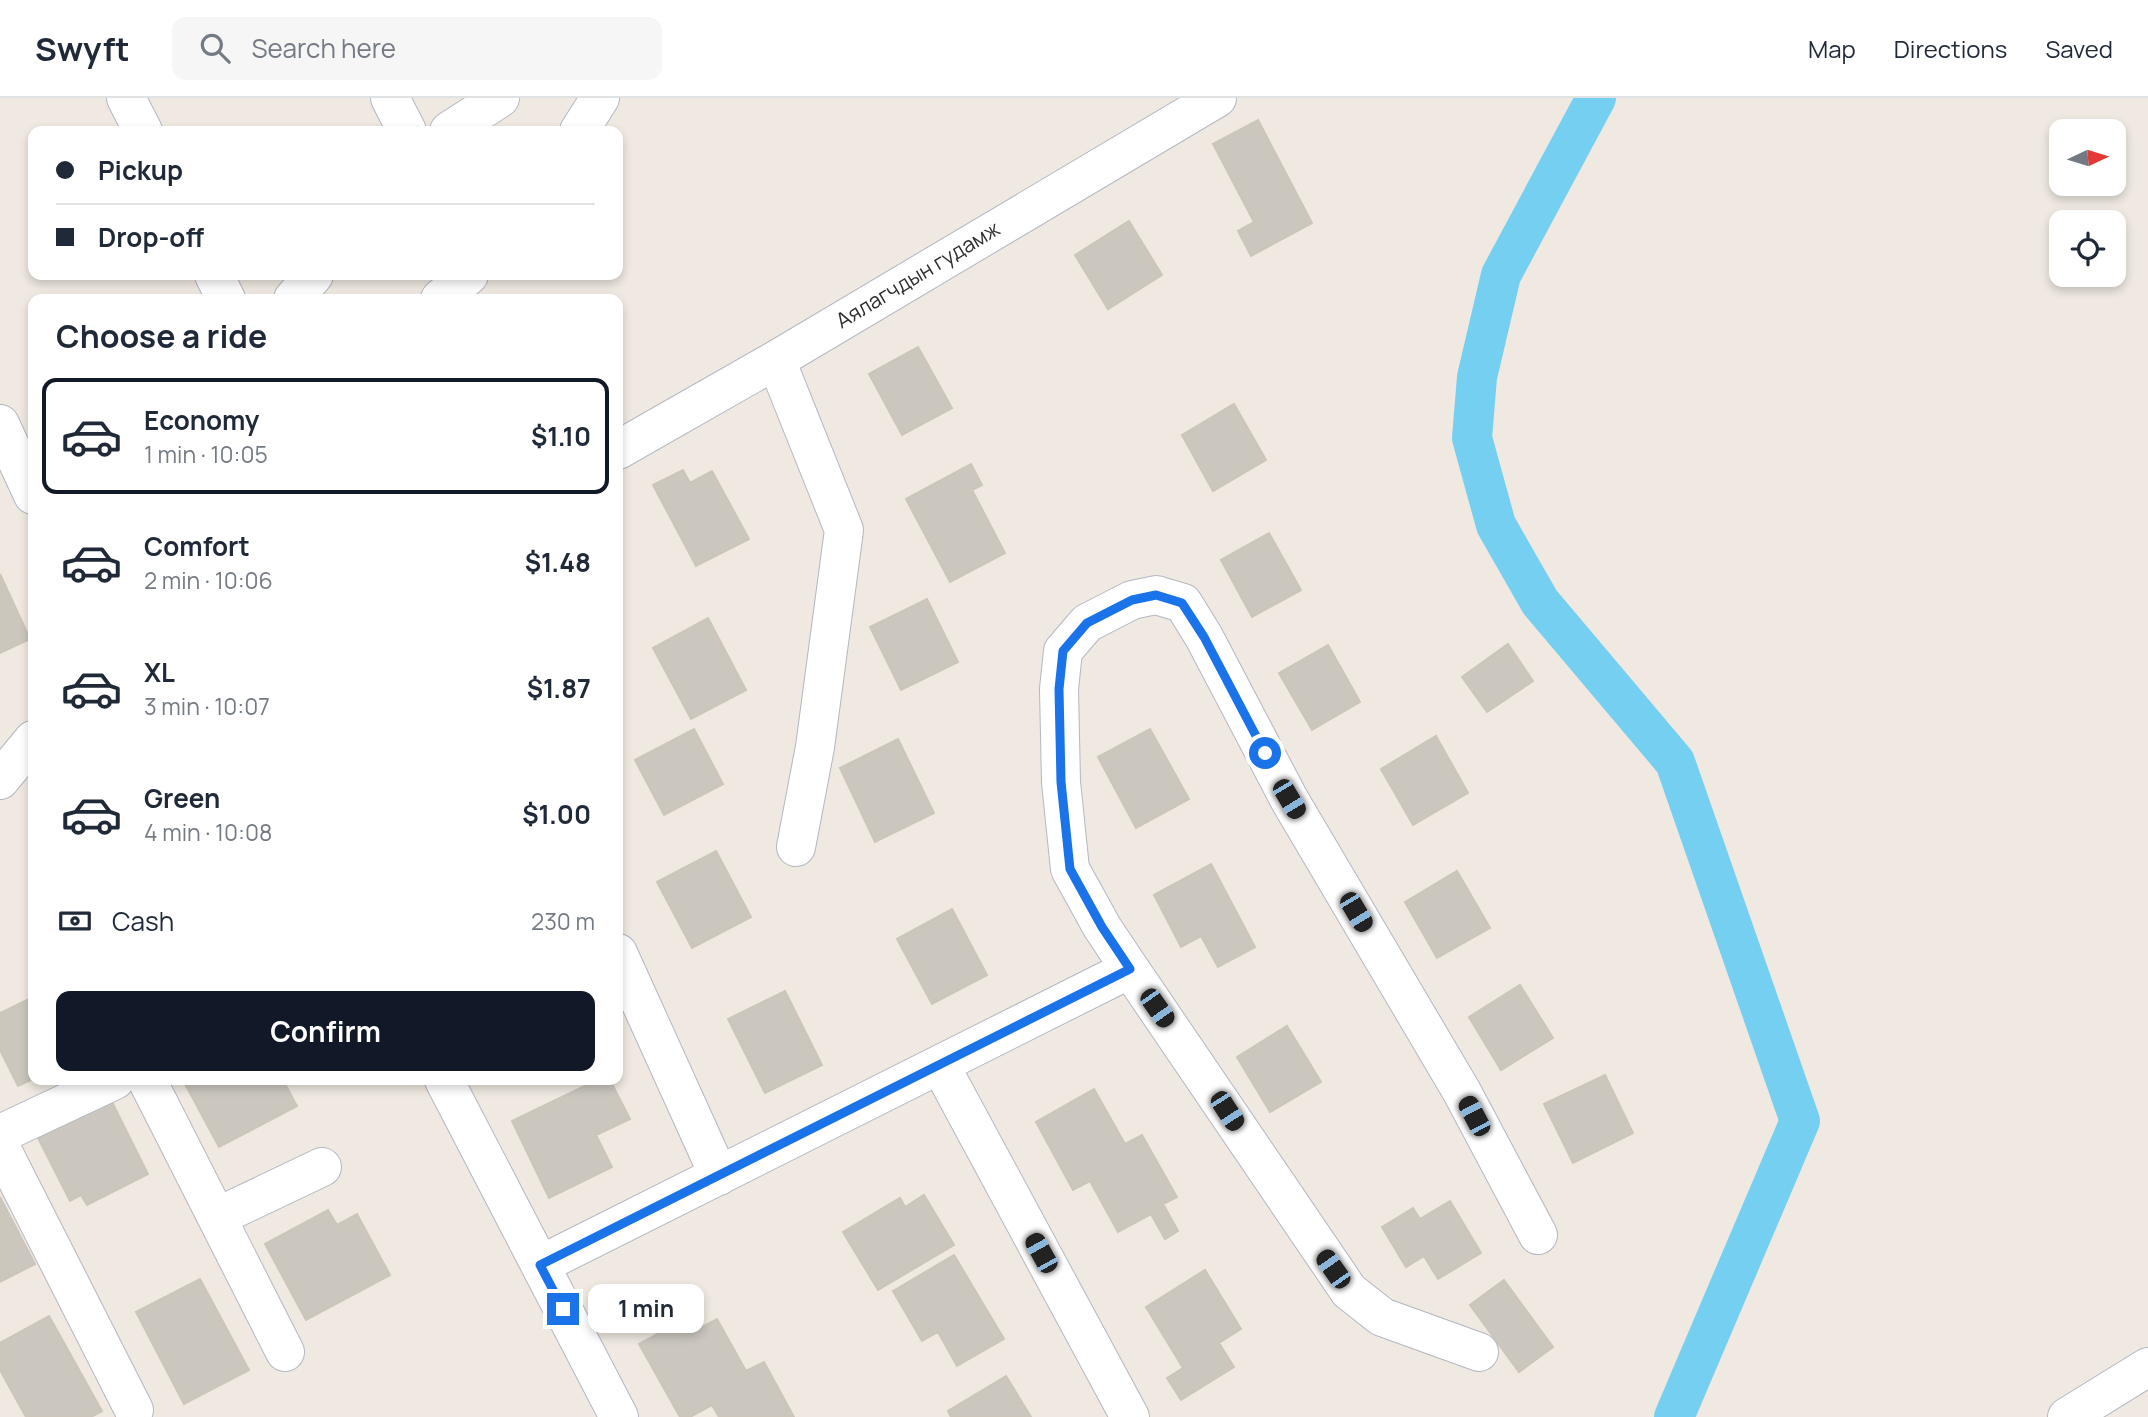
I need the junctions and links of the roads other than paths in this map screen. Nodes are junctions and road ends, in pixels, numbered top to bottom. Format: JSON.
{"nodes":[{"id":1,"x":126,"y":98,"type":"edge"},
{"id":2,"x":390,"y":98,"type":"edge"},
{"id":3,"x":500,"y":98,"type":"edge"},
{"id":4,"x":600,"y":98,"type":"edge"},
{"id":5,"x":1217,"y":98,"type":"edge"},
{"id":6,"x":140,"y":126,"type":"edge"},
{"id":7,"x":404,"y":126,"type":"edge"},
{"id":8,"x":457,"y":126,"type":"edge"},
{"id":9,"x":582,"y":126,"type":"edge"},
{"id":10,"x":310,"y":280,"type":"edge"},
{"id":11,"x":462,"y":280,"type":"edge"},
{"id":12,"x":297,"y":294,"type":"edge"},
{"id":13,"x":446,"y":294,"type":"edge"},
{"id":14,"x":776,"y":360,"type":"junction"},
{"id":15,"x":0,"y":424,"type":"edge"},
{"id":16,"x":623,"y":447,"type":"edge"},
{"id":17,"x":28,"y":484,"type":"edge"},
{"id":18,"x":28,"y":746,"type":"edge"},
{"id":19,"x":28,"y":768,"type":"edge"},
{"id":20,"x":0,"y":780,"type":"edge"},
{"id":21,"x":796,"y":847,"type":"dead end"},
{"id":22,"x":623,"y":964,"type":"edge"},
{"id":23,"x":1130,"y":969,"type":"junction"},
{"id":24,"x":940,"y":1065,"type":"junction"},
{"id":25,"x":104,"y":1085,"type":"edge"},
{"id":26,"x":151,"y":1085,"type":"edge"},
{"id":27,"x":447,"y":1085,"type":"edge"},
{"id":28,"x":0,"y":1134,"type":"edge"},
{"id":29,"x":0,"y":1146,"type":"edge"},
{"id":30,"x":322,"y":1167,"type":"dead end"},
{"id":31,"x":719,"y":1176,"type":"junction"},
{"id":32,"x":217,"y":1217,"type":"junction"},
{"id":33,"x":1538,"y":1235,"type":"dead end"},
{"id":34,"x":540,"y":1265,"type":"junction"},
{"id":35,"x":285,"y":1352,"type":"dead end"},
{"id":36,"x":1479,"y":1352,"type":"dead end"},
{"id":37,"x":2148,"y":1367,"type":"edge"},
{"id":38,"x":134,"y":1410,"type":"dead end"},
{"id":39,"x":619,"y":1417,"type":"edge"},
{"id":40,"x":1130,"y":1417,"type":"edge"},
{"id":41,"x":2067,"y":1417,"type":"edge"}],
"edges":[{"from":1,"to":6,"type":"street"},
{"from":2,"to":7,"type":"street"},
{"from":3,"to":8,"type":"street"},
{"from":4,"to":9,"type":"street"},
{"from":5,"to":14,"type":"street","name":"Аялагчдын гудамж"},
{"from":10,"to":12,"type":"street"},
{"from":11,"to":13,"type":"street"},
{"from":14,"to":16,"type":"street","name":"Аялагчдын гудамж"},
{"from":14,"to":21,"type":"street"},
{"from":15,"to":17,"type":"street"},
{"from":18,"to":20,"type":"street"},
{"from":19,"to":20,"type":"street"},
{"from":22,"to":31,"type":"street"},
{"from":23,"to":24,"type":"street"},
{"from":23,"to":33,"type":"street"},
{"from":23,"to":36,"type":"street"},
{"from":24,"to":31,"type":"street"},
{"from":24,"to":40,"type":"street"},
{"from":25,"to":28,"type":"street"},
{"from":26,"to":32,"type":"street"},
{"from":27,"to":34,"type":"street"},
{"from":29,"to":38,"type":"street"},
{"from":30,"to":32,"type":"street"},
{"from":31,"to":34,"type":"street"},
{"from":32,"to":35,"type":"street"},
{"from":34,"to":39,"type":"street"},
{"from":37,"to":41,"type":"street"}]}
